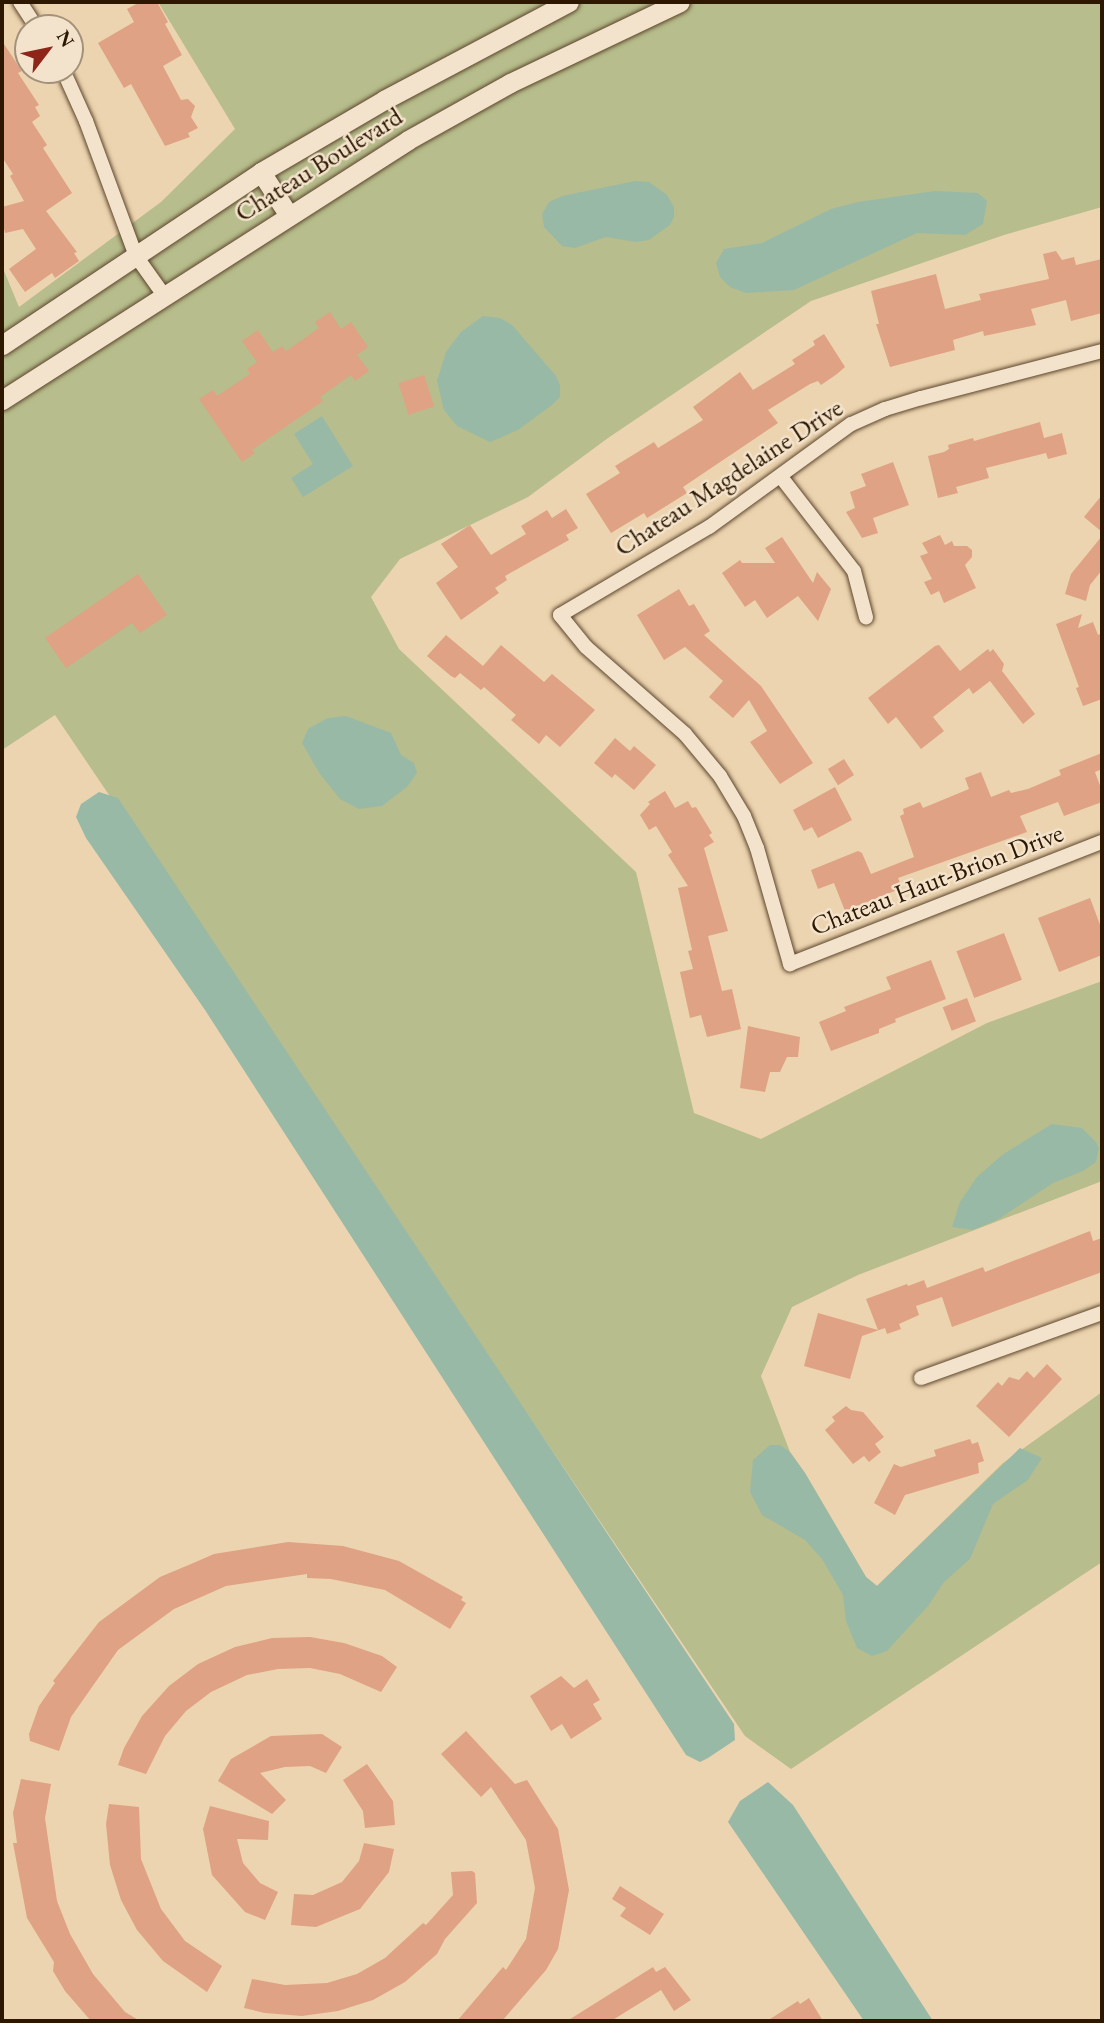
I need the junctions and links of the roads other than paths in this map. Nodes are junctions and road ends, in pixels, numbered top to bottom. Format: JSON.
{"nodes":[{"id":1,"x":569,"y":2,"type":"edge"},
{"id":2,"x":680,"y":2,"type":"edge"},
{"id":3,"x":69,"y":84,"type":"edge"},
{"id":4,"x":261,"y":172,"type":"junction"},
{"id":5,"x":288,"y":214,"type":"junction"},
{"id":6,"x":136,"y":256,"type":"junction"},
{"id":7,"x":163,"y":294,"type":"junction"},
{"id":8,"x":2,"y":345,"type":"edge"},
{"id":9,"x":1102,"y":351,"type":"edge"},
{"id":10,"x":2,"y":400,"type":"edge"},
{"id":11,"x":781,"y":477,"type":"junction"},
{"id":12,"x":866,"y":617,"type":"dead end"},
{"id":13,"x":1102,"y":842,"type":"edge"},
{"id":14,"x":790,"y":964,"type":"joint"},
{"id":15,"x":1102,"y":1313,"type":"edge"},
{"id":16,"x":921,"y":1378,"type":"dead end"}],
"edges":[{"from":1,"to":4,"type":"street","name":"Chateau Boulevard"},
{"from":2,"to":5,"type":"street","name":"Chateau Boulevard"},
{"from":3,"to":6,"type":"street"},
{"from":4,"to":5,"type":"street"},
{"from":4,"to":6,"type":"street","name":"Chateau Boulevard"},
{"from":5,"to":7,"type":"street","name":"Chateau Boulevard"},
{"from":6,"to":7,"type":"street"},
{"from":6,"to":8,"type":"street","name":"Chateau Boulevard"},
{"from":7,"to":10,"type":"street","name":"Chateau Boulevard"},
{"from":9,"to":11,"type":"street","name":"Chateau Magdelaine Drive"},
{"from":11,"to":12,"type":"street"},
{"from":11,"to":14,"type":"street","name":"Chateau Magdelaine Drive"},
{"from":13,"to":14,"type":"street","name":"Chateau Haut-Brion Drive"},
{"from":15,"to":16,"type":"street"}]}
